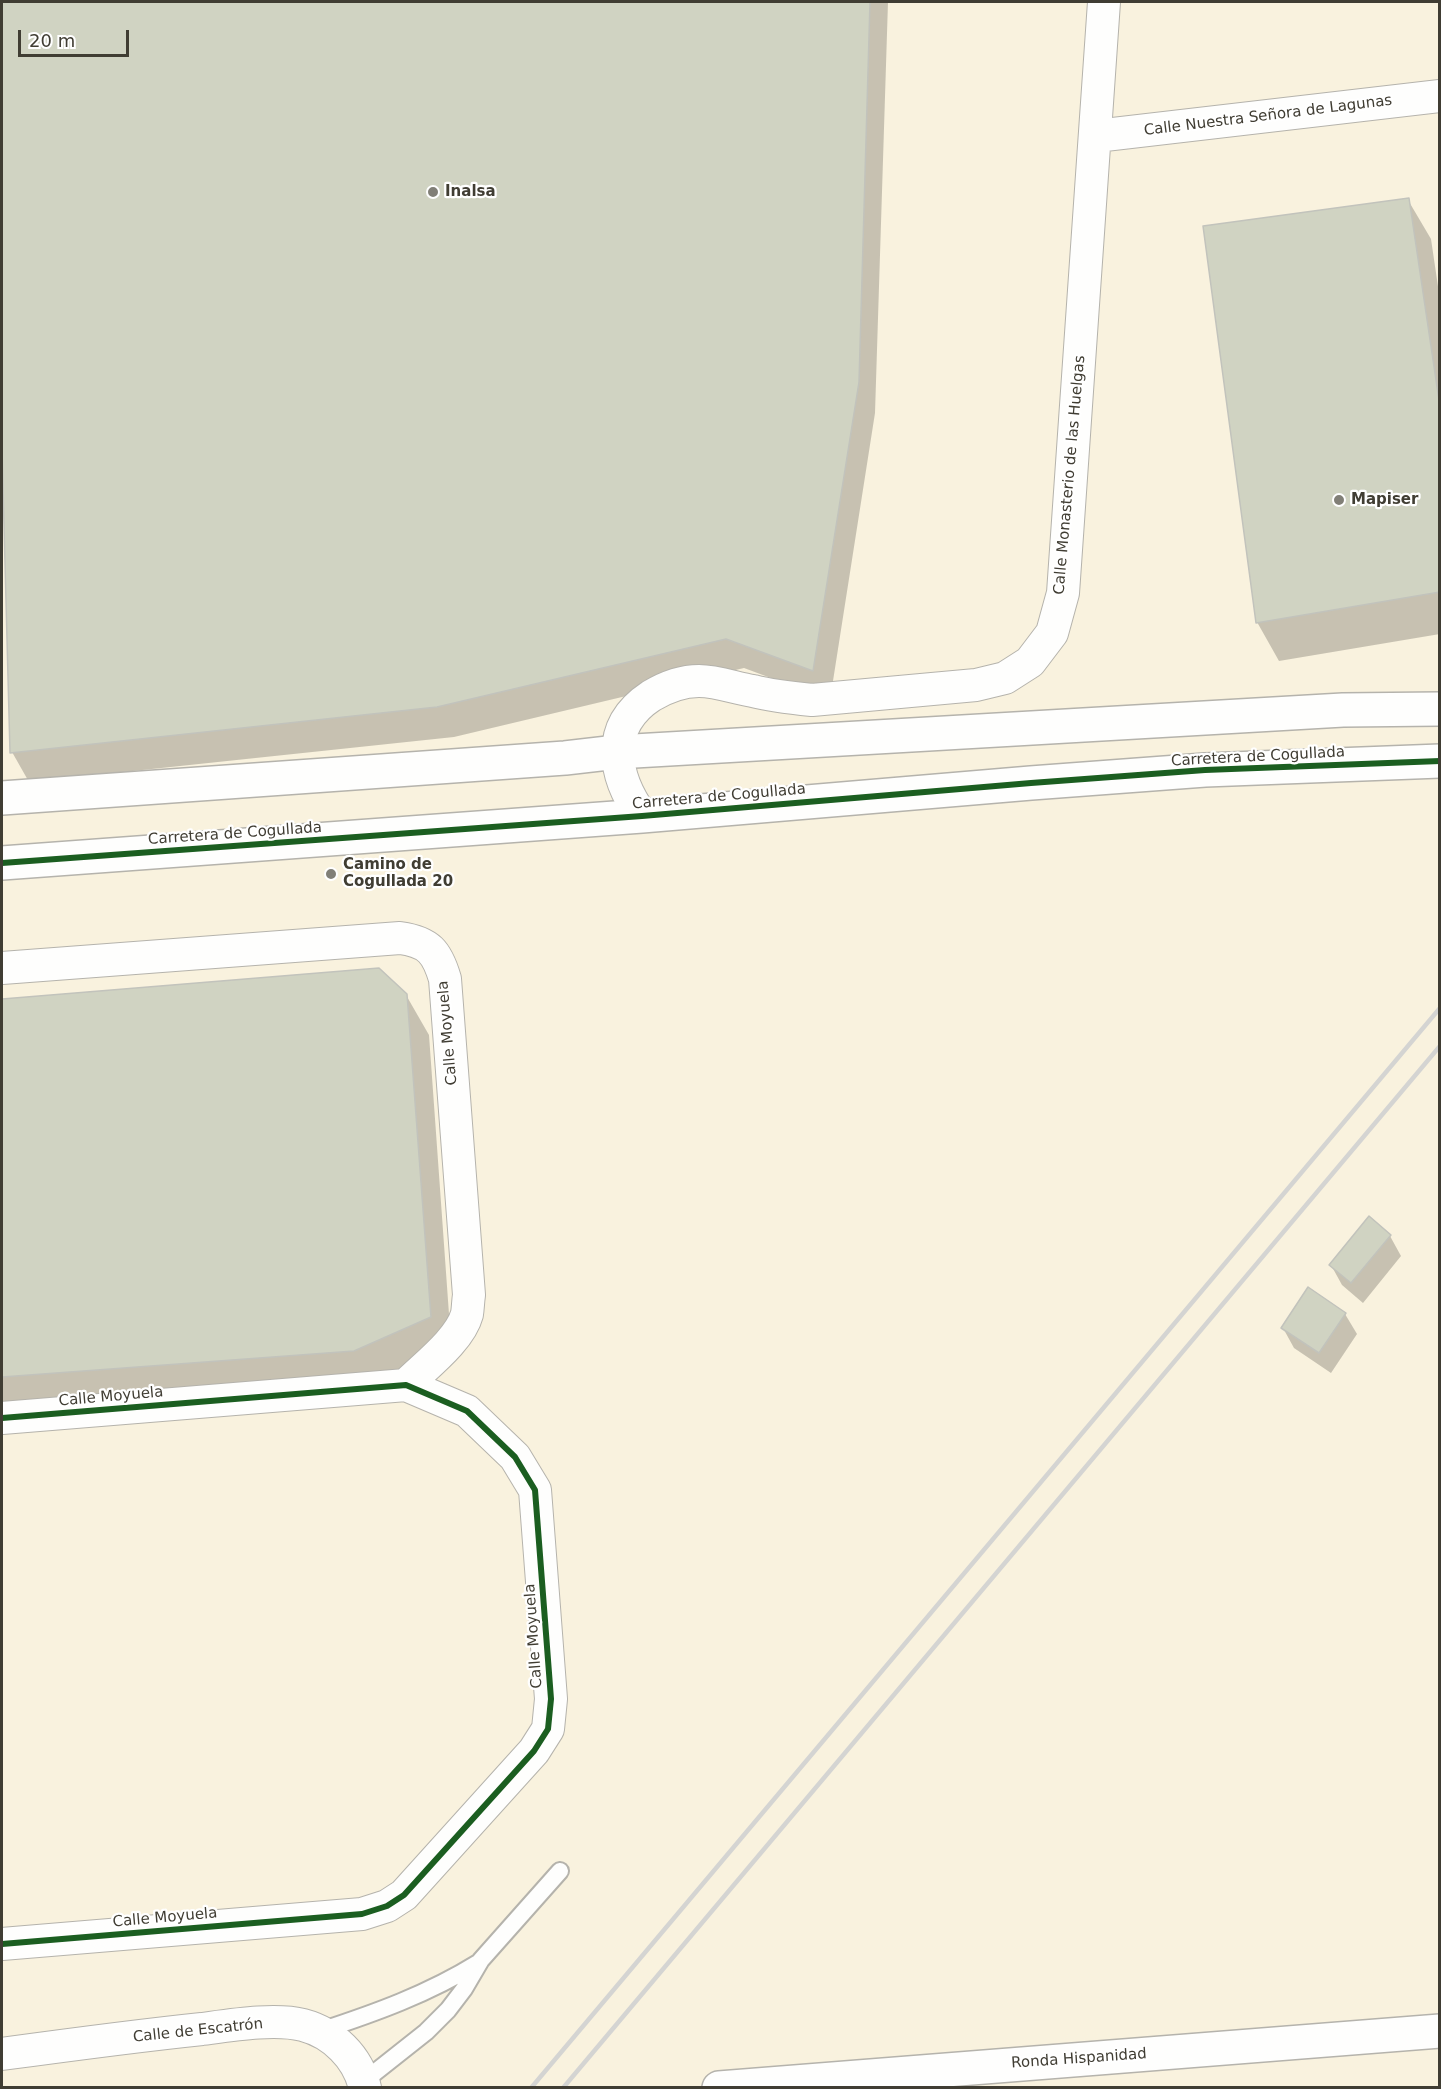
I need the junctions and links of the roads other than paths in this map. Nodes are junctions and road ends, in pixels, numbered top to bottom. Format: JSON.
{"nodes":[{"id":1,"x":1104,"y":2,"type":"edge"},
{"id":2,"x":1440,"y":96,"type":"edge"},
{"id":3,"x":1096,"y":136,"type":"junction"},
{"id":4,"x":1440,"y":709,"type":"edge"},
{"id":5,"x":617,"y":752,"type":"junction"},
{"id":6,"x":1440,"y":761,"type":"edge"},
{"id":7,"x":2,"y":798,"type":"edge"},
{"id":8,"x":642,"y":816,"type":"junction"},
{"id":9,"x":2,"y":863,"type":"edge"},
{"id":10,"x":2,"y":968,"type":"edge"},
{"id":11,"x":406,"y":1384,"type":"junction"},
{"id":12,"x":2,"y":1418,"type":"edge"},
{"id":13,"x":560,"y":1871,"type":"dead end"},
{"id":14,"x":2,"y":1944,"type":"edge"},
{"id":15,"x":481,"y":1960,"type":"junction"},
{"id":16,"x":320,"y":2031,"type":"junction"},
{"id":17,"x":1440,"y":2031,"type":"edge"},
{"id":18,"x":2,"y":2054,"type":"edge"},
{"id":19,"x":361,"y":2085,"type":"edge"},
{"id":20,"x":719,"y":2088,"type":"edge"}],
"edges":[{"from":1,"to":3,"type":"street","name":"Calle Monasterio de las Huelgas"},
{"from":2,"to":3,"type":"street","name":"Calle Nuestra Señora de Lagunas"},
{"from":3,"to":5,"type":"street","name":"Calle Monasterio de las Huelgas"},
{"from":4,"to":5,"type":"main road"},
{"from":5,"to":7,"type":"main road"},
{"from":5,"to":8,"type":"street"},
{"from":6,"to":8,"type":"main road","name":"Carretera de Cogullada"},
{"from":8,"to":9,"type":"main road","name":"Carretera de Cogullada"},
{"from":10,"to":11,"type":"street","name":"Calle Moyuela"},
{"from":11,"to":12,"type":"street","name":"Calle Moyuela"},
{"from":11,"to":14,"type":"street","name":"Calle Moyuela"},
{"from":13,"to":15,"type":"lane"},
{"from":15,"to":16,"type":"lane"},
{"from":15,"to":19,"type":"lane"},
{"from":16,"to":18,"type":"street","name":"Calle de Escatrón"},
{"from":16,"to":19,"type":"street","name":"Calle de Escatrón"},
{"from":17,"to":20,"type":"main road","name":"Ronda Hispanidad"}]}
